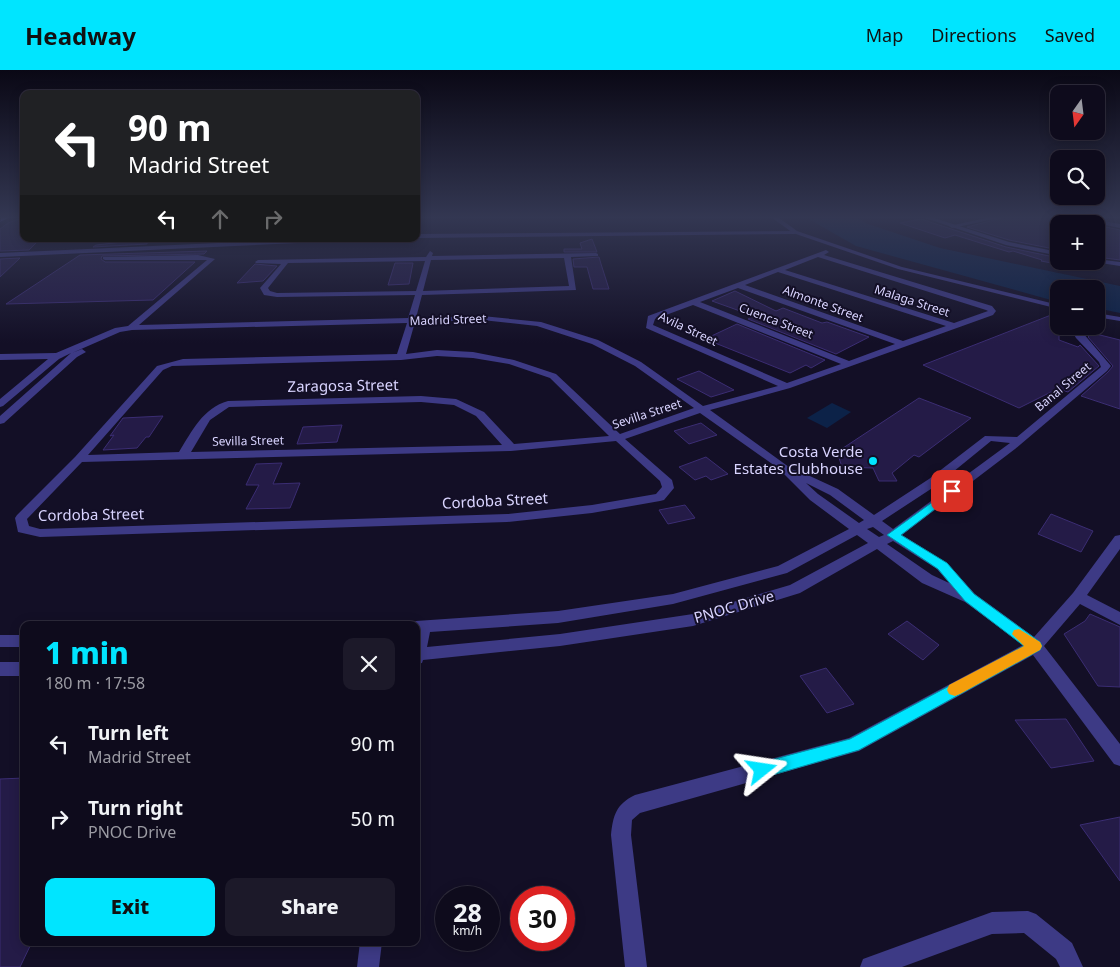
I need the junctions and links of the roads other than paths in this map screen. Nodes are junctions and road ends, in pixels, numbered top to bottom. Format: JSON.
{"nodes":[{"id":1,"x":211,"y":259,"type":"edge"},
{"id":2,"x":342,"y":259,"type":"edge"},
{"id":3,"x":428,"y":259,"type":"edge"},
{"id":4,"x":568,"y":259,"type":"edge"},
{"id":5,"x":808,"y":259,"type":"edge"},
{"id":6,"x":830,"y":259,"type":"edge"},
{"id":7,"x":873,"y":259,"type":"edge"},
{"id":8,"x":258,"y":262,"type":"dead end"},
{"id":9,"x":286,"y":262,"type":"junction"},
{"id":10,"x":1105,"y":262,"type":"edge"},
{"id":11,"x":1120,"y":264,"type":"edge"},
{"id":12,"x":778,"y":270,"type":"junction"},
{"id":13,"x":738,"y":285,"type":"junction"},
{"id":14,"x":418,"y":293,"type":"junction"},
{"id":15,"x":692,"y":302,"type":"junction"},
{"id":16,"x":1050,"y":305,"type":"edge"},
{"id":17,"x":1105,"y":316,"type":"edge"},
{"id":18,"x":1120,"y":319,"type":"edge"},
{"id":19,"x":411,"y":321,"type":"junction"},
{"id":20,"x":954,"y":326,"type":"junction"},
{"id":21,"x":132,"y":328,"type":"junction"},
{"id":22,"x":1078,"y":335,"type":"edge"},
{"id":23,"x":902,"y":344,"type":"junction"},
{"id":24,"x":74,"y":355,"type":"junction"},
{"id":25,"x":57,"y":356,"type":"junction"},
{"id":26,"x":401,"y":356,"type":"junction"},
{"id":27,"x":0,"y":357,"type":"edge"},
{"id":28,"x":850,"y":364,"type":"junction"},
{"id":29,"x":787,"y":386,"type":"junction"},
{"id":30,"x":0,"y":404,"type":"edge"},
{"id":31,"x":702,"y":409,"type":"junction"},
{"id":32,"x":0,"y":421,"type":"edge"},
{"id":33,"x":618,"y":438,"type":"junction"},
{"id":34,"x":1014,"y":443,"type":"junction"},
{"id":35,"x":511,"y":448,"type":"junction"},
{"id":36,"x":183,"y":455,"type":"junction"},
{"id":37,"x":79,"y":459,"type":"junction"},
{"id":38,"x":782,"y":466,"type":"junction"},
{"id":39,"x":875,"y":520,"type":"junction"},
{"id":40,"x":858,"y":528,"type":"junction"},
{"id":41,"x":893,"y":535,"type":"junction"},
{"id":42,"x":1120,"y":539,"type":"edge"},
{"id":43,"x":878,"y":543,"type":"junction"},
{"id":44,"x":1078,"y":597,"type":"junction"},
{"id":45,"x":970,"y":598,"type":"junction"},
{"id":46,"x":1120,"y":619,"type":"edge"},
{"id":47,"x":420,"y":627,"type":"edge"},
{"id":48,"x":20,"y":640,"type":"edge"},
{"id":49,"x":0,"y":641,"type":"edge"},
{"id":50,"x":1035,"y":646,"type":"junction"},
{"id":51,"x":420,"y":654,"type":"edge"},
{"id":52,"x":20,"y":668,"type":"edge"},
{"id":53,"x":0,"y":669,"type":"edge"},
{"id":54,"x":1120,"y":758,"type":"edge"},
{"id":55,"x":371,"y":946,"type":"edge"},
{"id":56,"x":368,"y":967,"type":"edge"},
{"id":57,"x":636,"y":967,"type":"edge"},
{"id":58,"x":871,"y":967,"type":"edge"},
{"id":59,"x":1072,"y":967,"type":"edge"}],
"edges":[{"from":1,"to":21,"type":"street"},
{"from":2,"to":9,"type":"street"},
{"from":3,"to":14,"type":"street"},
{"from":4,"to":14,"type":"street"},
{"from":5,"to":12,"type":"street","name":"Avila Street"},
{"from":6,"to":20,"type":"street","name":"Sevilla Street"},
{"from":7,"to":16,"type":"street"},
{"from":8,"to":9,"type":"street"},
{"from":9,"to":14,"type":"street"},
{"from":10,"to":11,"type":"street"},
{"from":12,"to":13,"type":"street","name":"Avila Street"},
{"from":12,"to":20,"type":"street","name":"Malaga Street"},
{"from":13,"to":15,"type":"street","name":"Avila Street"},
{"from":13,"to":23,"type":"street","name":"Almonte Street"},
{"from":14,"to":19,"type":"street"},
{"from":15,"to":28,"type":"street","name":"Cuenca Street"},
{"from":15,"to":29,"type":"street","name":"Avila Street"},
{"from":17,"to":18,"type":"street"},
{"from":19,"to":21,"type":"street","name":"Madrid Street"},
{"from":19,"to":26,"type":"street"},
{"from":19,"to":31,"type":"street","name":"Madrid Street"},
{"from":20,"to":23,"type":"street","name":"Sevilla Street"},
{"from":21,"to":24,"type":"street"},
{"from":21,"to":25,"type":"street"},
{"from":22,"to":34,"type":"street","name":"Banal Street"},
{"from":23,"to":28,"type":"street","name":"Sevilla Street"},
{"from":24,"to":25,"type":"street"},
{"from":24,"to":32,"type":"street"},
{"from":25,"to":27,"type":"street"},
{"from":25,"to":30,"type":"street"},
{"from":26,"to":33,"type":"street","name":"Cordoba Street"},
{"from":26,"to":37,"type":"street","name":"Cordoba Street"},
{"from":28,"to":29,"type":"street","name":"Sevilla Street"},
{"from":29,"to":31,"type":"street","name":"Sevilla Street"},
{"from":31,"to":33,"type":"street","name":"Sevilla Street"},
{"from":31,"to":38,"type":"street","name":"Madrid Street"},
{"from":33,"to":35,"type":"street","name":"Sevilla Street"},
{"from":33,"to":37,"type":"street","name":"Cordoba Street"},
{"from":34,"to":39,"type":"street","name":"PNOC Drive"},
{"from":34,"to":41,"type":"street","name":"PNOC Drive"},
{"from":35,"to":36,"type":"street","name":"Sevilla Street"},
{"from":35,"to":36,"type":"street","name":"Zaragosa Street"},
{"from":36,"to":37,"type":"street","name":"Sevilla Street"},
{"from":38,"to":39,"type":"street","name":"Madrid Street"},
{"from":38,"to":40,"type":"street","name":"Madrid Street"},
{"from":39,"to":40,"type":"street","name":"PNOC Drive"},
{"from":39,"to":41,"type":"street","name":"Madrid Street"},
{"from":40,"to":43,"type":"street","name":"Madrid Street"},
{"from":40,"to":47,"type":"street","name":"PNOC Drive"},
{"from":41,"to":43,"type":"street","name":"PNOC Drive"},
{"from":41,"to":45,"type":"street","name":"Madrid Street"},
{"from":42,"to":44,"type":"street"},
{"from":43,"to":45,"type":"street","name":"Madrid Street"},
{"from":43,"to":51,"type":"street","name":"PNOC Drive"},
{"from":44,"to":46,"type":"street"},
{"from":44,"to":50,"type":"street"},
{"from":45,"to":50,"type":"street","name":"Madrid Street"},
{"from":48,"to":49,"type":"street"},
{"from":50,"to":54,"type":"street","name":"Madrid Street"},
{"from":50,"to":57,"type":"street"},
{"from":52,"to":53,"type":"street"},
{"from":55,"to":56,"type":"street"},
{"from":58,"to":59,"type":"street"}]}
